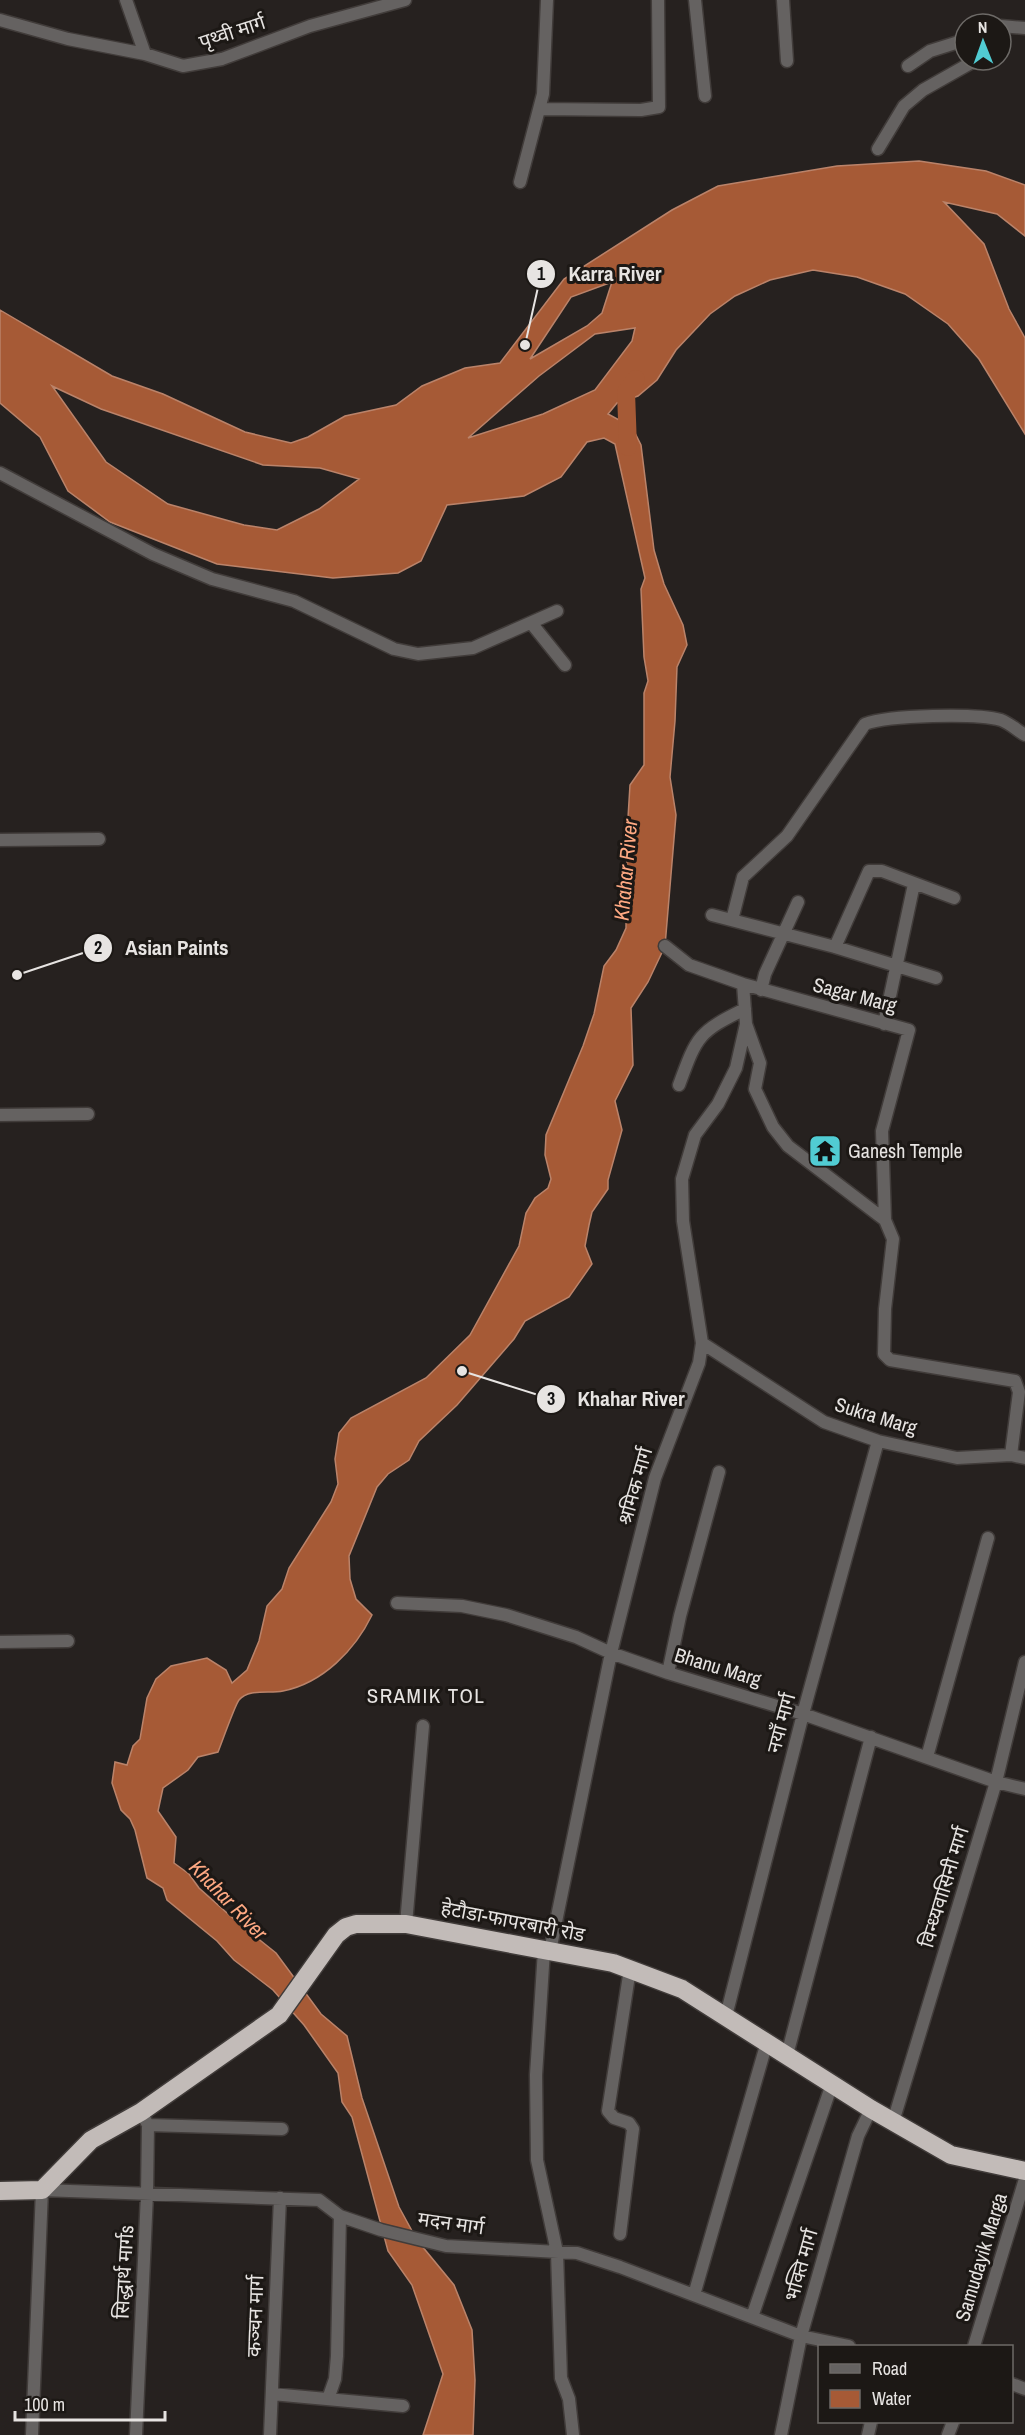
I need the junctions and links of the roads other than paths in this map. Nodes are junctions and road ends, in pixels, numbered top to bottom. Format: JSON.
{"nodes":[{"id":1,"x":126,"y":0,"type":"edge"},
{"id":2,"x":405,"y":0,"type":"edge"},
{"id":3,"x":547,"y":0,"type":"edge"},
{"id":4,"x":658,"y":0,"type":"edge"},
{"id":5,"x":695,"y":0,"type":"edge"},
{"id":6,"x":783,"y":0,"type":"edge"},
{"id":7,"x":1,"y":24,"type":"edge"},
{"id":8,"x":953,"y":44,"type":"edge"},
{"id":9,"x":145,"y":54,"type":"junction"},
{"id":10,"x":787,"y":61,"type":"dead end"},
{"id":11,"x":908,"y":66,"type":"dead end"},
{"id":12,"x":955,"y":72,"type":"edge"},
{"id":13,"x":705,"y":96,"type":"dead end"},
{"id":14,"x":539,"y":110,"type":"junction"},
{"id":15,"x":878,"y":149,"type":"dead end"},
{"id":16,"x":520,"y":182,"type":"dead end"},
{"id":17,"x":0,"y":473,"type":"edge"},
{"id":18,"x":557,"y":611,"type":"dead end"},
{"id":19,"x":532,"y":624,"type":"junction"},
{"id":20,"x":565,"y":664,"type":"dead end"},
{"id":21,"x":1025,"y":735,"type":"edge"},
{"id":22,"x":99,"y":839,"type":"dead end"},
{"id":23,"x":0,"y":840,"type":"edge"},
{"id":24,"x":914,"y":884,"type":"junction"},
{"id":25,"x":954,"y":898,"type":"dead end"},
{"id":26,"x":798,"y":902,"type":"dead end"},
{"id":27,"x":712,"y":915,"type":"dead end"},
{"id":28,"x":732,"y":920,"type":"junction"},
{"id":29,"x":783,"y":934,"type":"junction"},
{"id":30,"x":665,"y":946,"type":"dead end"},
{"id":31,"x":835,"y":947,"type":"junction"},
{"id":32,"x":898,"y":966,"type":"junction"},
{"id":33,"x":936,"y":978,"type":"dead end"},
{"id":34,"x":743,"y":984,"type":"junction"},
{"id":35,"x":761,"y":990,"type":"junction"},
{"id":36,"x":745,"y":1009,"type":"junction"},
{"id":37,"x":746,"y":1024,"type":"junction"},
{"id":38,"x":884,"y":1024,"type":"junction"},
{"id":39,"x":679,"y":1085,"type":"dead end"},
{"id":40,"x":88,"y":1114,"type":"dead end"},
{"id":41,"x":0,"y":1115,"type":"edge"},
{"id":42,"x":885,"y":1220,"type":"junction"},
{"id":43,"x":702,"y":1343,"type":"junction"},
{"id":44,"x":878,"y":1441,"type":"junction"},
{"id":45,"x":1011,"y":1455,"type":"junction"},
{"id":46,"x":1025,"y":1458,"type":"edge"},
{"id":47,"x":719,"y":1472,"type":"dead end"},
{"id":48,"x":988,"y":1538,"type":"dead end"},
{"id":49,"x":397,"y":1603,"type":"dead end"},
{"id":50,"x":68,"y":1641,"type":"dead end"},
{"id":51,"x":0,"y":1642,"type":"edge"},
{"id":52,"x":610,"y":1653,"type":"junction"},
{"id":53,"x":1025,"y":1662,"type":"edge"},
{"id":54,"x":668,"y":1673,"type":"junction"},
{"id":55,"x":803,"y":1714,"type":"junction"},
{"id":56,"x":423,"y":1726,"type":"dead end"},
{"id":57,"x":871,"y":1737,"type":"junction"},
{"id":58,"x":927,"y":1757,"type":"junction"},
{"id":59,"x":996,"y":1782,"type":"junction"},
{"id":60,"x":1025,"y":1789,"type":"edge"},
{"id":61,"x":406,"y":1924,"type":"junction"},
{"id":62,"x":547,"y":1950,"type":"junction"},
{"id":63,"x":630,"y":1969,"type":"junction"},
{"id":64,"x":726,"y":2016,"type":"junction"},
{"id":65,"x":767,"y":2042,"type":"junction"},
{"id":66,"x":787,"y":2055,"type":"junction"},
{"id":67,"x":832,"y":2084,"type":"junction"},
{"id":68,"x":871,"y":2109,"type":"junction"},
{"id":69,"x":144,"y":2118,"type":"junction"},
{"id":70,"x":893,"y":2122,"type":"junction"},
{"id":71,"x":282,"y":2129,"type":"dead end"},
{"id":72,"x":1025,"y":2171,"type":"edge"},
{"id":73,"x":1025,"y":2179,"type":"edge"},
{"id":74,"x":42,"y":2190,"type":"junction"},
{"id":75,"x":0,"y":2191,"type":"edge"},
{"id":76,"x":147,"y":2194,"type":"junction"},
{"id":77,"x":280,"y":2198,"type":"junction"},
{"id":78,"x":340,"y":2216,"type":"junction"},
{"id":79,"x":620,"y":2234,"type":"dead end"},
{"id":80,"x":557,"y":2252,"type":"junction"},
{"id":81,"x":694,"y":2295,"type":"junction"},
{"id":82,"x":752,"y":2317,"type":"junction"},
{"id":83,"x":801,"y":2336,"type":"junction"},
{"id":84,"x":844,"y":2345,"type":"edge"},
{"id":85,"x":974,"y":2345,"type":"edge"},
{"id":86,"x":272,"y":2394,"type":"junction"},
{"id":87,"x":328,"y":2399,"type":"junction"},
{"id":88,"x":403,"y":2406,"type":"dead end"},
{"id":89,"x":32,"y":2435,"type":"edge"},
{"id":90,"x":136,"y":2435,"type":"edge"},
{"id":91,"x":270,"y":2435,"type":"edge"},
{"id":92,"x":573,"y":2435,"type":"edge"},
{"id":93,"x":781,"y":2435,"type":"edge"}],
"edges":[{"from":1,"to":9,"type":"street"},
{"from":2,"to":9,"type":"street","name":"पृथ्वी मार्ग"},
{"from":3,"to":14,"type":"street"},
{"from":4,"to":14,"type":"street"},
{"from":5,"to":13,"type":"street"},
{"from":6,"to":10,"type":"street"},
{"from":7,"to":9,"type":"street","name":"पृथ्वी मार्ग"},
{"from":8,"to":11,"type":"street"},
{"from":12,"to":15,"type":"street"},
{"from":14,"to":16,"type":"street"},
{"from":17,"to":19,"type":"street"},
{"from":18,"to":19,"type":"street"},
{"from":19,"to":20,"type":"street"},
{"from":21,"to":28,"type":"street"},
{"from":22,"to":23,"type":"street"},
{"from":24,"to":25,"type":"street"},
{"from":24,"to":31,"type":"street"},
{"from":24,"to":32,"type":"street"},
{"from":26,"to":29,"type":"street"},
{"from":27,"to":28,"type":"street"},
{"from":28,"to":29,"type":"street"},
{"from":29,"to":31,"type":"street"},
{"from":29,"to":35,"type":"street"},
{"from":30,"to":34,"type":"street","name":"Sagar Marg"},
{"from":31,"to":32,"type":"street"},
{"from":32,"to":33,"type":"street"},
{"from":32,"to":38,"type":"street"},
{"from":34,"to":35,"type":"street","name":"Sagar Marg"},
{"from":34,"to":36,"type":"street","name":"श्रमिक मार्ग"},
{"from":35,"to":38,"type":"street","name":"Sagar Marg"},
{"from":36,"to":37,"type":"street","name":"श्रमिक मार्ग"},
{"from":36,"to":39,"type":"street"},
{"from":37,"to":42,"type":"street"},
{"from":37,"to":43,"type":"street","name":"श्रमिक मार्ग"},
{"from":38,"to":42,"type":"street","name":"Sagar Marg"},
{"from":40,"to":41,"type":"street"},
{"from":42,"to":45,"type":"street"},
{"from":43,"to":44,"type":"street","name":"Sukra Marg"},
{"from":43,"to":52,"type":"street","name":"श्रमिक मार्ग"},
{"from":44,"to":45,"type":"street","name":"Sukra Marg"},
{"from":44,"to":55,"type":"street","name":"नयाँ मार्ग"},
{"from":45,"to":46,"type":"street","name":"Sukra Marg"},
{"from":47,"to":54,"type":"street"},
{"from":48,"to":58,"type":"street"},
{"from":49,"to":52,"type":"street","name":"Bhanu Marg"},
{"from":50,"to":51,"type":"street"},
{"from":52,"to":54,"type":"street","name":"Bhanu Marg"},
{"from":52,"to":62,"type":"street","name":"श्रमिक मार्ग"},
{"from":53,"to":59,"type":"street","name":"विन्ध्यवासिनी मार्ग"},
{"from":54,"to":55,"type":"street","name":"Bhanu Marg"},
{"from":55,"to":57,"type":"street","name":"Bhanu Marg"},
{"from":55,"to":64,"type":"street","name":"नयाँ मार्ग"},
{"from":56,"to":61,"type":"street"},
{"from":57,"to":58,"type":"street","name":"Bhanu Marg"},
{"from":57,"to":66,"type":"street"},
{"from":58,"to":59,"type":"street","name":"Bhanu Marg"},
{"from":59,"to":60,"type":"street","name":"Bhanu Marg"},
{"from":59,"to":70,"type":"street","name":"विन्ध्यवासिनी मार्ग"},
{"from":61,"to":62,"type":"highway","name":"हेटौडा-फापरबारी रोड"},
{"from":61,"to":69,"type":"highway","name":"हेटौडा-फापरबारी रोड"},
{"from":62,"to":63,"type":"highway","name":"हेटौडा-फापरबारी रोड"},
{"from":62,"to":80,"type":"street","name":"श्रमिक मार्ग"},
{"from":63,"to":64,"type":"highway","name":"हेटौडा-फापरबारी रोड"},
{"from":63,"to":79,"type":"street"},
{"from":64,"to":65,"type":"highway","name":"हेटौडा-फापरबारी रोड"},
{"from":65,"to":66,"type":"highway","name":"हेटौडा-फापरबारी रोड"},
{"from":65,"to":81,"type":"street"},
{"from":66,"to":67,"type":"highway","name":"हेटौडा-फापरबारी रोड"},
{"from":67,"to":68,"type":"highway","name":"हेटौडा-फापरबारी रोड"},
{"from":67,"to":82,"type":"street"},
{"from":68,"to":70,"type":"highway","name":"हेटौडा-फापरबारी रोड"},
{"from":68,"to":83,"type":"street","name":"भक्ति मार्ग"},
{"from":69,"to":71,"type":"street"},
{"from":69,"to":74,"type":"highway","name":"हेटौडा-फापरबारी रोड"},
{"from":69,"to":76,"type":"street","name":"सिद्धार्थ मार्गs"},
{"from":70,"to":72,"type":"highway","name":"हेटौडा-फापरबारी रोड"},
{"from":73,"to":85,"type":"street","name":"Samudayik Marga"},
{"from":74,"to":75,"type":"highway"},
{"from":74,"to":76,"type":"street","name":"मदन मार्ग"},
{"from":74,"to":89,"type":"street"},
{"from":76,"to":77,"type":"street","name":"मदन मार्ग"},
{"from":76,"to":90,"type":"street","name":"सिद्धार्थ मार्गs"},
{"from":77,"to":78,"type":"street","name":"मदन मार्ग"},
{"from":77,"to":86,"type":"street","name":"कञ्चन मार्ग"},
{"from":78,"to":80,"type":"street","name":"मदन मार्ग"},
{"from":78,"to":87,"type":"street"},
{"from":80,"to":81,"type":"street","name":"मदन मार्ग"},
{"from":80,"to":92,"type":"street","name":"श्रमिक मार्ग"},
{"from":81,"to":82,"type":"street","name":"मदन मार्ग"},
{"from":82,"to":83,"type":"street","name":"मदन मार्ग"},
{"from":83,"to":84,"type":"street","name":"मदन मार्ग"},
{"from":83,"to":93,"type":"street","name":"भक्ति मार्ग"},
{"from":86,"to":87,"type":"street"},
{"from":86,"to":91,"type":"street","name":"कञ्चन मार्ग"},
{"from":87,"to":88,"type":"street"}]}
